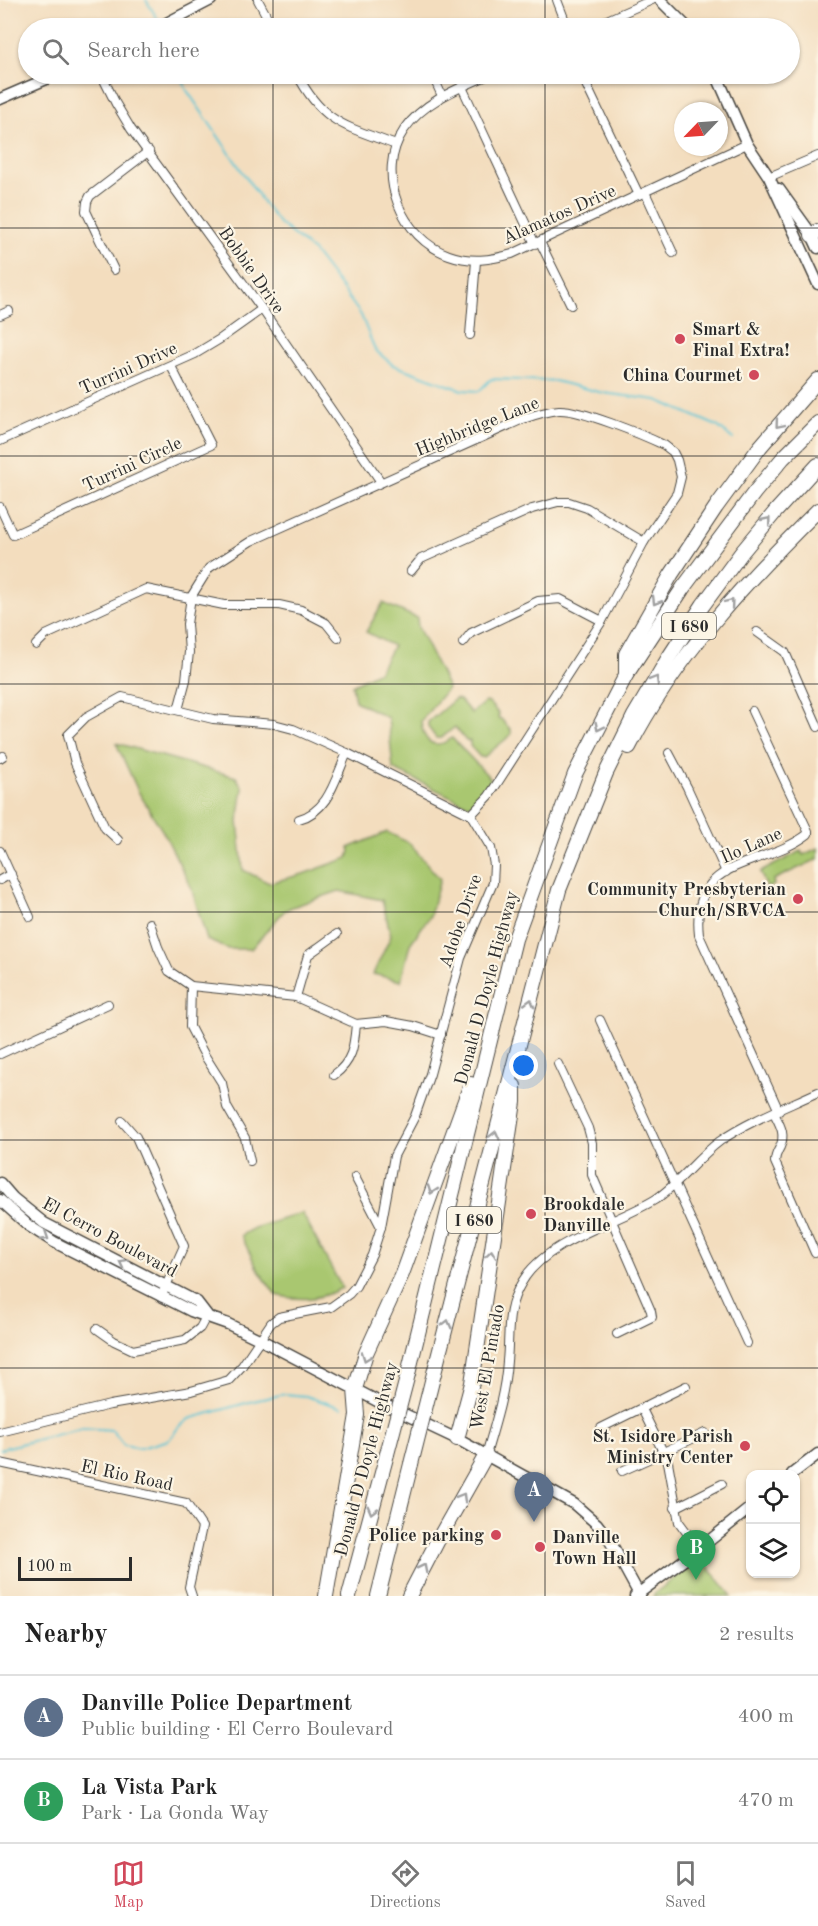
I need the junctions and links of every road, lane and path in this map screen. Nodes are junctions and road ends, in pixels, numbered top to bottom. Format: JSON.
{"nodes":[{"id":1,"x":209,"y":0,"type":"edge"},
{"id":2,"x":258,"y":0,"type":"edge"},
{"id":3,"x":557,"y":0,"type":"edge"},
{"id":4,"x":652,"y":0,"type":"edge"},
{"id":5,"x":660,"y":0,"type":"edge"},
{"id":6,"x":178,"y":18,"type":"edge"},
{"id":7,"x":268,"y":18,"type":"edge"},
{"id":8,"x":564,"y":18,"type":"edge"},
{"id":9,"x":612,"y":18,"type":"edge"},
{"id":10,"x":678,"y":18,"type":"edge"},
{"id":11,"x":35,"y":84,"type":"edge"},
{"id":12,"x":106,"y":84,"type":"edge"},
{"id":13,"x":303,"y":84,"type":"edge"},
{"id":14,"x":437,"y":84,"type":"edge"},
{"id":15,"x":469,"y":84,"type":"edge"},
{"id":16,"x":586,"y":84,"type":"edge"},
{"id":17,"x":720,"y":84,"type":"edge"},
{"id":18,"x":462,"y":87,"type":"junction"},
{"id":19,"x":442,"y":96,"type":"junction"},
{"id":20,"x":0,"y":99,"type":"edge"},
{"id":21,"x":747,"y":144,"type":"junction"},
{"id":22,"x":396,"y":146,"type":"junction"},
{"id":23,"x":148,"y":151,"type":"junction"},
{"id":24,"x":818,"y":156,"type":"edge"},
{"id":25,"x":769,"y":177,"type":"junction"},
{"id":26,"x":642,"y":193,"type":"junction"},
{"id":27,"x":816,"y":238,"type":"edge"},
{"id":28,"x":538,"y":243,"type":"junction"},
{"id":29,"x":800,"y":243,"type":"junction"},
{"id":30,"x":673,"y":254,"type":"dead end"},
{"id":31,"x":476,"y":261,"type":"junction"},
{"id":32,"x":114,"y":270,"type":"dead end"},
{"id":33,"x":818,"y":284,"type":"edge"},
{"id":34,"x":571,"y":305,"type":"dead end"},
{"id":35,"x":262,"y":309,"type":"junction"},
{"id":36,"x":9,"y":311,"type":"dead end"},
{"id":37,"x":0,"y":315,"type":"edge"},
{"id":38,"x":471,"y":335,"type":"dead end"},
{"id":39,"x":171,"y":366,"type":"junction"},
{"id":40,"x":818,"y":380,"type":"edge"},
{"id":41,"x":818,"y":423,"type":"edge"},
{"id":42,"x":0,"y":441,"type":"edge"},
{"id":43,"x":818,"y":465,"type":"edge"},
{"id":44,"x":381,"y":482,"type":"junction"},
{"id":45,"x":0,"y":507,"type":"edge"},
{"id":46,"x":818,"y":510,"type":"edge"},
{"id":47,"x":644,"y":542,"type":"junction"},
{"id":48,"x":411,"y":571,"type":"dead end"},
{"id":49,"x":191,"y":597,"type":"junction"},
{"id":50,"x":602,"y":621,"type":"junction"},
{"id":51,"x":757,"y":632,"type":"dead end"},
{"id":52,"x":338,"y":638,"type":"dead end"},
{"id":53,"x":462,"y":643,"type":"dead end"},
{"id":54,"x":36,"y":645,"type":"dead end"},
{"id":55,"x":626,"y":675,"type":"junction"},
{"id":56,"x":178,"y":710,"type":"junction"},
{"id":57,"x":752,"y":711,"type":"dead end"},
{"id":58,"x":818,"y":727,"type":"edge"},
{"id":59,"x":347,"y":753,"type":"junction"},
{"id":60,"x":669,"y":753,"type":"dead end"},
{"id":61,"x":593,"y":808,"type":"junction"},
{"id":62,"x":471,"y":815,"type":"junction"},
{"id":63,"x":299,"y":819,"type":"dead end"},
{"id":64,"x":118,"y":840,"type":"dead end"},
{"id":65,"x":0,"y":851,"type":"edge"},
{"id":66,"x":726,"y":872,"type":"junction"},
{"id":67,"x":10,"y":874,"type":"junction"},
{"id":68,"x":0,"y":880,"type":"edge"},
{"id":69,"x":30,"y":917,"type":"dead end"},
{"id":70,"x":150,"y":922,"type":"dead end"},
{"id":71,"x":336,"y":934,"type":"dead end"},
{"id":72,"x":191,"y":986,"type":"junction"},
{"id":73,"x":296,"y":997,"type":"junction"},
{"id":74,"x":108,"y":1004,"type":"dead end"},
{"id":75,"x":600,"y":1020,"type":"dead end"},
{"id":76,"x":356,"y":1024,"type":"junction"},
{"id":77,"x":441,"y":1035,"type":"junction"},
{"id":78,"x":0,"y":1054,"type":"edge"},
{"id":79,"x":484,"y":1058,"type":"junction"},
{"id":80,"x":515,"y":1060,"type":"junction"},
{"id":81,"x":558,"y":1064,"type":"dead end"},
{"id":82,"x":334,"y":1075,"type":"dead end"},
{"id":83,"x":818,"y":1092,"type":"edge"},
{"id":84,"x":776,"y":1112,"type":"junction"},
{"id":85,"x":122,"y":1121,"type":"dead end"},
{"id":86,"x":250,"y":1161,"type":"dead end"},
{"id":87,"x":355,"y":1177,"type":"dead end"},
{"id":88,"x":0,"y":1183,"type":"edge"},
{"id":89,"x":676,"y":1184,"type":"junction"},
{"id":90,"x":0,"y":1200,"type":"edge"},
{"id":91,"x":612,"y":1221,"type":"junction"},
{"id":92,"x":381,"y":1227,"type":"junction"},
{"id":93,"x":814,"y":1253,"type":"dead end"},
{"id":94,"x":166,"y":1285,"type":"junction"},
{"id":95,"x":161,"y":1297,"type":"junction"},
{"id":96,"x":207,"y":1315,"type":"junction"},
{"id":97,"x":97,"y":1329,"type":"dead end"},
{"id":98,"x":617,"y":1334,"type":"dead end"},
{"id":99,"x":259,"y":1339,"type":"junction"},
{"id":100,"x":747,"y":1343,"type":"dead end"},
{"id":101,"x":686,"y":1386,"type":"dead end"},
{"id":102,"x":355,"y":1389,"type":"junction"},
{"id":103,"x":642,"y":1409,"type":"junction"},
{"id":104,"x":601,"y":1428,"type":"dead end"},
{"id":105,"x":0,"y":1432,"type":"edge"},
{"id":106,"x":705,"y":1433,"type":"dead end"},
{"id":107,"x":457,"y":1439,"type":"junction"},
{"id":108,"x":664,"y":1452,"type":"junction"},
{"id":109,"x":818,"y":1454,"type":"edge"},
{"id":110,"x":486,"y":1455,"type":"junction"},
{"id":111,"x":0,"y":1463,"type":"edge"},
{"id":112,"x":797,"y":1470,"type":"edge"},
{"id":113,"x":622,"y":1471,"type":"dead end"},
{"id":114,"x":722,"y":1484,"type":"dead end"},
{"id":115,"x":675,"y":1508,"type":"junction"},
{"id":116,"x":746,"y":1511,"type":"edge"},
{"id":117,"x":699,"y":1549,"type":"junction"},
{"id":118,"x":638,"y":1595,"type":"edge"},
{"id":119,"x":192,"y":1596,"type":"edge"},
{"id":120,"x":327,"y":1596,"type":"edge"},
{"id":121,"x":349,"y":1596,"type":"edge"},
{"id":122,"x":378,"y":1596,"type":"edge"},
{"id":123,"x":409,"y":1596,"type":"edge"}],
"edges":[{"from":1,"to":6,"type":"street"},
{"from":2,"to":7,"type":"street"},
{"from":3,"to":8,"type":"street"},
{"from":4,"to":9,"type":"street"},
{"from":5,"to":10,"type":"street"},
{"from":11,"to":20,"type":"street"},
{"from":12,"to":23,"type":"street","name":"Bobbie Drive"},
{"from":13,"to":22,"type":"street"},
{"from":14,"to":19,"type":"street"},
{"from":15,"to":18,"type":"street","name":"Alamatos Drive"},
{"from":16,"to":26,"type":"street"},
{"from":17,"to":21,"type":"street"},
{"from":18,"to":19,"type":"street","name":"Alamatos Drive"},
{"from":18,"to":28,"type":"street"},
{"from":19,"to":22,"type":"street","name":"Alamatos Drive"},
{"from":21,"to":25,"type":"street"},
{"from":21,"to":26,"type":"street","name":"Alamatos Drive"},
{"from":22,"to":31,"type":"street","name":"Alamatos Drive"},
{"from":23,"to":32,"type":"street"},
{"from":23,"to":35,"type":"street","name":"Bobbie Drive"},
{"from":24,"to":25,"type":"street"},
{"from":25,"to":27,"type":"street"},
{"from":25,"to":29,"type":"street"},
{"from":26,"to":28,"type":"street","name":"Alamatos Drive"},
{"from":26,"to":30,"type":"street"},
{"from":27,"to":29,"type":"street"},
{"from":28,"to":31,"type":"street","name":"Alamatos Drive"},
{"from":28,"to":34,"type":"street"},
{"from":29,"to":33,"type":"street"},
{"from":31,"to":38,"type":"street"},
{"from":35,"to":39,"type":"street","name":"Turrini Drive"},
{"from":35,"to":44,"type":"street","name":"Bobbie Drive"},
{"from":36,"to":37,"type":"street"},
{"from":39,"to":42,"type":"street","name":"Turrini Drive"},
{"from":39,"to":45,"type":"street","name":"Turrini Circle"},
{"from":40,"to":55,"type":"highway","one_way":true},
{"from":41,"to":55,"type":"highway","name":"Donald D Doyle Highway","number":"I 680"},
{"from":61,"to":43,"type":"highway","number":"I 680","one_way":true},
{"from":44,"to":47,"type":"street","name":"Highbridge Lane"},
{"from":44,"to":49,"type":"street","name":"Highbridge Lane"},
{"from":61,"to":46,"type":"highway","one_way":true},
{"from":47,"to":48,"type":"street"},
{"from":47,"to":50,"type":"street","name":"Highbridge Lane"},
{"from":49,"to":52,"type":"street"},
{"from":49,"to":54,"type":"street"},
{"from":49,"to":56,"type":"street","name":"Highbridge Lane"},
{"from":50,"to":53,"type":"street"},
{"from":50,"to":62,"type":"street","name":"Highbridge Lane"},
{"from":51,"to":58,"type":"street"},
{"from":55,"to":79,"type":"highway","name":"Donald D Doyle Highway","number":"I 680","one_way":true},
{"from":56,"to":59,"type":"street"},
{"from":56,"to":64,"type":"street"},
{"from":57,"to":66,"type":"street","name":"Ilo Lane"},
{"from":59,"to":62,"type":"street"},
{"from":59,"to":63,"type":"street"},
{"from":60,"to":66,"type":"street"},
{"from":80,"to":61,"type":"highway","number":"I 680","one_way":true},
{"from":62,"to":77,"type":"street","name":"Adobe Drive"},
{"from":65,"to":67,"type":"street"},
{"from":66,"to":84,"type":"street","name":"Ilo Lane"},
{"from":67,"to":68,"type":"street"},
{"from":67,"to":69,"type":"street"},
{"from":70,"to":72,"type":"street"},
{"from":71,"to":73,"type":"street"},
{"from":72,"to":73,"type":"street"},
{"from":72,"to":86,"type":"street"},
{"from":73,"to":76,"type":"street"},
{"from":74,"to":78,"type":"street"},
{"from":75,"to":89,"type":"street"},
{"from":76,"to":77,"type":"street"},
{"from":76,"to":82,"type":"street"},
{"from":77,"to":92,"type":"street","name":"Adobe Drive"},
{"from":79,"to":102,"type":"highway","one_way":true},
{"from":79,"to":121,"type":"highway","name":"Donald D Doyle Highway","number":"I 680","one_way":true,"bridge":true},
{"from":107,"to":80,"type":"highway","one_way":true},
{"from":122,"to":80,"type":"highway","number":"I 680","one_way":true,"bridge":true},
{"from":81,"to":91,"type":"street"},
{"from":83,"to":84,"type":"street","name":"West El Pintado"},
{"from":84,"to":89,"type":"street","name":"West El Pintado"},
{"from":84,"to":93,"type":"street","name":"Ilo Lane"},
{"from":85,"to":94,"type":"street"},
{"from":87,"to":92,"type":"street"},
{"from":94,"to":88,"type":"street","name":"El Cerro Boulevard","one_way":true},
{"from":89,"to":91,"type":"street","name":"West El Pintado"},
{"from":89,"to":100,"type":"street"},
{"from":90,"to":95,"type":"street","name":"El Cerro Boulevard","one_way":true},
{"from":91,"to":98,"type":"street"},
{"from":91,"to":110,"type":"street","name":"West El Pintado"},
{"from":92,"to":99,"type":"street","name":"Adobe Drive"},
{"from":94,"to":95,"type":"street"},
{"from":94,"to":96,"type":"street","name":"El Cerro Boulevard"},
{"from":95,"to":96,"type":"street","name":"El Cerro Boulevard"},
{"from":96,"to":97,"type":"street"},
{"from":96,"to":99,"type":"street","name":"El Cerro Boulevard"},
{"from":99,"to":102,"type":"street","name":"El Cerro Boulevard"},
{"from":99,"to":105,"type":"street","name":"Adobe Drive"},
{"from":101,"to":103,"type":"street"},
{"from":102,"to":107,"type":"street","name":"El Cerro Boulevard"},
{"from":102,"to":120,"type":"highway"},
{"from":103,"to":104,"type":"street"},
{"from":103,"to":108,"type":"street"},
{"from":106,"to":108,"type":"street"},
{"from":107,"to":110,"type":"street","name":"El Cerro Boulevard"},
{"from":108,"to":113,"type":"street"},
{"from":108,"to":115,"type":"street"},
{"from":109,"to":112,"type":"street"},
{"from":110,"to":118,"type":"street","name":"El Cerro Boulevard"},
{"from":123,"to":110,"type":"highway","one_way":true},
{"from":111,"to":119,"type":"street","name":"El Rio Road"},
{"from":114,"to":115,"type":"street"},
{"from":115,"to":117,"type":"street"},
{"from":116,"to":117,"type":"street"},
{"from":117,"to":118,"type":"street"}]}
